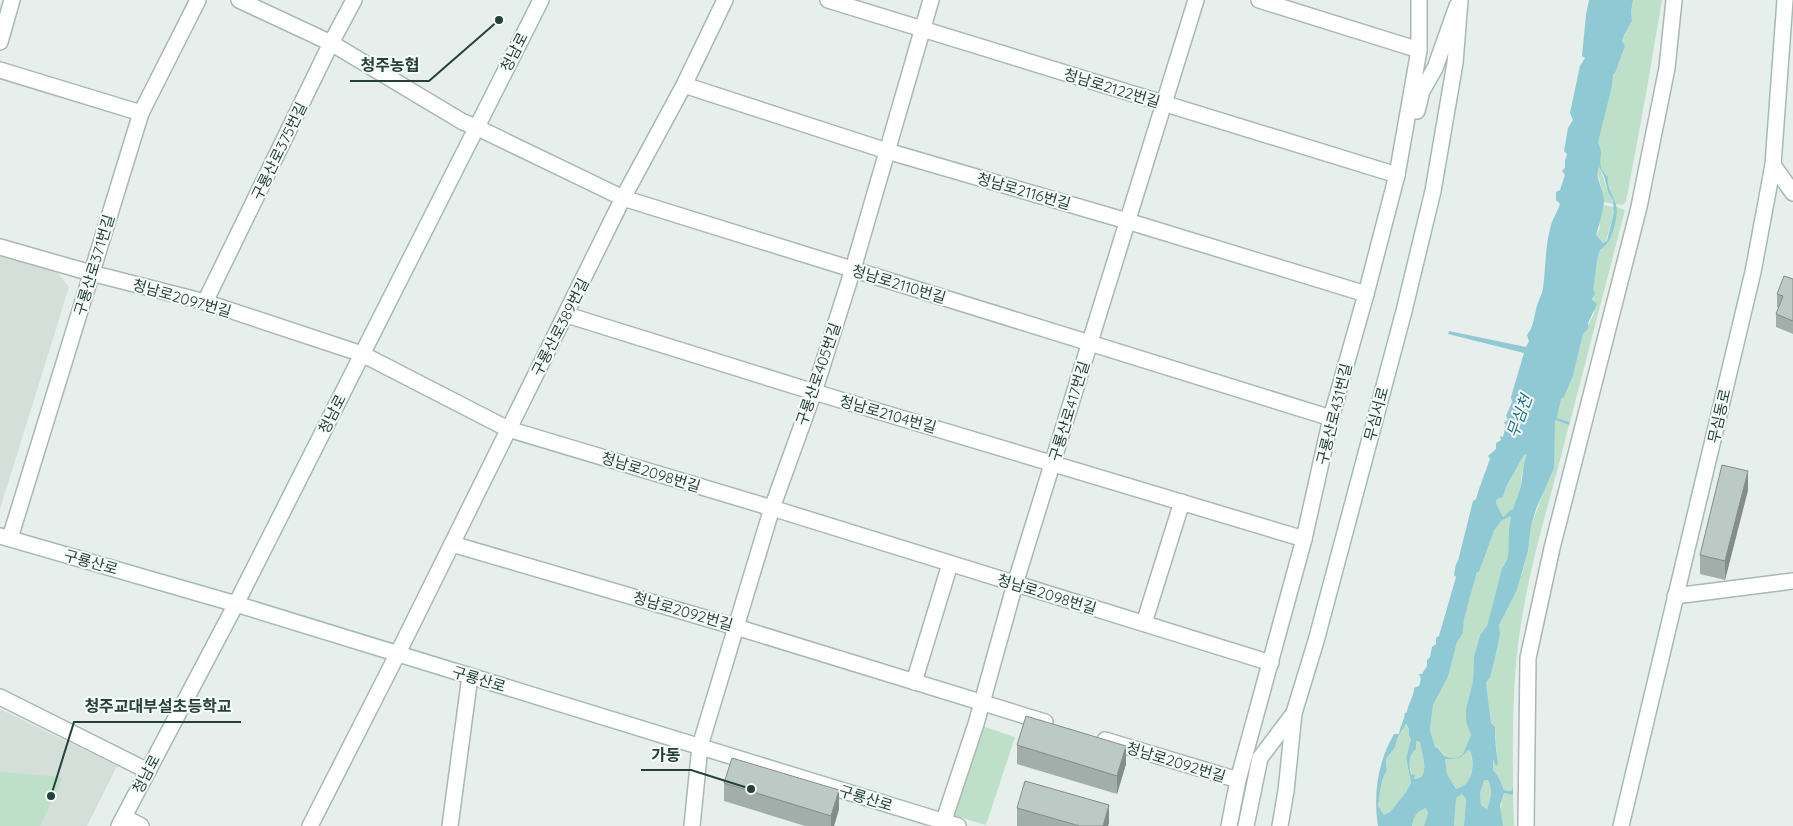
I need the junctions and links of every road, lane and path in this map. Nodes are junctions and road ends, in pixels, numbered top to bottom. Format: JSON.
{"nodes":[{"id":1,"x":12,"y":0,"type":"edge"},
{"id":2,"x":198,"y":0,"type":"edge"},
{"id":3,"x":239,"y":0,"type":"edge"},
{"id":4,"x":354,"y":0,"type":"edge"},
{"id":5,"x":541,"y":0,"type":"edge"},
{"id":6,"x":726,"y":0,"type":"edge"},
{"id":7,"x":828,"y":0,"type":"edge"},
{"id":8,"x":931,"y":0,"type":"edge"},
{"id":9,"x":1196,"y":0,"type":"edge"},
{"id":10,"x":1259,"y":0,"type":"edge"},
{"id":11,"x":1419,"y":0,"type":"edge"},
{"id":12,"x":1459,"y":0,"type":"edge"},
{"id":13,"x":1674,"y":0,"type":"edge"},
{"id":14,"x":1785,"y":0,"type":"edge"},
{"id":15,"x":922,"y":29,"type":"junction"},
{"id":16,"x":0,"y":42,"type":"edge"},
{"id":17,"x":331,"y":43,"type":"junction"},
{"id":18,"x":1419,"y":50,"type":"junction"},
{"id":19,"x":0,"y":70,"type":"edge"},
{"id":20,"x":684,"y":85,"type":"junction"},
{"id":21,"x":1163,"y":103,"type":"junction"},
{"id":22,"x":141,"y":113,"type":"junction"},
{"id":23,"x":476,"y":127,"type":"junction"},
{"id":24,"x":887,"y":151,"type":"junction"},
{"id":25,"x":1401,"y":152,"type":"junction"},
{"id":26,"x":1773,"y":165,"type":"junction"},
{"id":27,"x":1397,"y":175,"type":"junction"},
{"id":28,"x":1793,"y":193,"type":"edge"},
{"id":29,"x":623,"y":198,"type":"junction"},
{"id":30,"x":1127,"y":221,"type":"junction"},
{"id":31,"x":0,"y":247,"type":"edge"},
{"id":32,"x":852,"y":269,"type":"junction"},
{"id":33,"x":91,"y":273,"type":"junction"},
{"id":34,"x":1366,"y":294,"type":"junction"},
{"id":35,"x":205,"y":302,"type":"junction"},
{"id":36,"x":567,"y":315,"type":"junction"},
{"id":37,"x":1090,"y":343,"type":"junction"},
{"id":38,"x":362,"y":354,"type":"junction"},
{"id":39,"x":814,"y":392,"type":"junction"},
{"id":40,"x":1331,"y":418,"type":"junction"},
{"id":41,"x":508,"y":429,"type":"junction"},
{"id":42,"x":1053,"y":463,"type":"junction"},
{"id":43,"x":1182,"y":502,"type":"junction"},
{"id":44,"x":772,"y":508,"type":"junction"},
{"id":45,"x":5,"y":537,"type":"edge"},
{"id":46,"x":1304,"y":539,"type":"junction"},
{"id":47,"x":452,"y":544,"type":"junction"},
{"id":48,"x":950,"y":564,"type":"junction"},
{"id":49,"x":1793,"y":581,"type":"edge"},
{"id":50,"x":1015,"y":584,"type":"junction"},
{"id":51,"x":1676,"y":596,"type":"junction"},
{"id":52,"x":236,"y":604,"type":"junction"},
{"id":53,"x":1144,"y":623,"type":"junction"},
{"id":54,"x":736,"y":626,"type":"junction"},
{"id":55,"x":397,"y":654,"type":"junction"},
{"id":56,"x":1271,"y":662,"type":"junction"},
{"id":57,"x":470,"y":676,"type":"junction"},
{"id":58,"x":914,"y":682,"type":"junction"},
{"id":59,"x":0,"y":697,"type":"edge"},
{"id":60,"x":981,"y":703,"type":"junction"},
{"id":61,"x":1294,"y":713,"type":"junction"},
{"id":62,"x":1062,"y":727,"type":"edge"},
{"id":63,"x":1089,"y":735,"type":"edge"},
{"id":64,"x":700,"y":746,"type":"junction"},
{"id":65,"x":148,"y":771,"type":"junction"},
{"id":66,"x":1238,"y":780,"type":"junction"},
{"id":67,"x":122,"y":822,"type":"edge"},
{"id":68,"x":942,"y":824,"type":"edge"},
{"id":69,"x":141,"y":826,"type":"edge"},
{"id":70,"x":310,"y":826,"type":"edge"},
{"id":71,"x":450,"y":826,"type":"edge"},
{"id":72,"x":692,"y":826,"type":"edge"},
{"id":73,"x":958,"y":826,"type":"edge"},
{"id":74,"x":1229,"y":826,"type":"edge"},
{"id":75,"x":1246,"y":826,"type":"edge"},
{"id":76,"x":1280,"y":826,"type":"edge"},
{"id":77,"x":1526,"y":826,"type":"edge"},
{"id":78,"x":1621,"y":826,"type":"edge"}],
"edges":[{"from":1,"to":16,"type":"street"},
{"from":2,"to":22,"type":"street","name":"구룡산로371번길"},
{"from":3,"to":17,"type":"street","name":"청남로2110번길"},
{"from":4,"to":17,"type":"street","name":"구룡산로375번길"},
{"from":5,"to":23,"type":"street","name":"청남로"},
{"from":6,"to":20,"type":"street","name":"구룡산로389번길"},
{"from":7,"to":15,"type":"street","name":"청남로2122번길"},
{"from":8,"to":15,"type":"street","name":"구룡산로405번길"},
{"from":9,"to":21,"type":"street","name":"구룡산로417번길"},
{"from":10,"to":18,"type":"street"},
{"from":11,"to":18,"type":"street","name":"구룡산로431번길"},
{"from":12,"to":25,"type":"street"},
{"from":12,"to":61,"type":"street","name":"무심서로"},
{"from":13,"to":77,"type":"street"},
{"from":14,"to":26,"type":"street","name":"무심동로"},
{"from":15,"to":21,"type":"street","name":"청남로2122번길"},
{"from":15,"to":24,"type":"street","name":"구룡산로405번길"},
{"from":17,"to":23,"type":"street","name":"청남로2110번길"},
{"from":17,"to":35,"type":"street","name":"구룡산로375번길"},
{"from":18,"to":25,"type":"street","name":"구룡산로431번길"},
{"from":19,"to":22,"type":"street"},
{"from":20,"to":24,"type":"street","name":"청남로2116번길"},
{"from":20,"to":29,"type":"street","name":"구룡산로389번길"},
{"from":21,"to":27,"type":"street","name":"청남로2122번길"},
{"from":21,"to":30,"type":"street","name":"구룡산로417번길"},
{"from":22,"to":33,"type":"street","name":"구룡산로371번길"},
{"from":23,"to":29,"type":"street","name":"청남로2110번길"},
{"from":23,"to":38,"type":"street","name":"청남로"},
{"from":24,"to":30,"type":"street","name":"청남로2116번길"},
{"from":24,"to":32,"type":"street","name":"구룡산로405번길"},
{"from":25,"to":27,"type":"street","name":"구룡산로431번길"},
{"from":26,"to":28,"type":"street"},
{"from":26,"to":51,"type":"street","name":"무심동로"},
{"from":27,"to":34,"type":"street","name":"구룡산로431번길"},
{"from":29,"to":32,"type":"street","name":"청남로2110번길"},
{"from":29,"to":36,"type":"street","name":"구룡산로389번길"},
{"from":30,"to":34,"type":"street","name":"청남로2116번길"},
{"from":30,"to":37,"type":"street","name":"구룡산로417번길"},
{"from":31,"to":33,"type":"street","name":"청남로2097번길"},
{"from":32,"to":37,"type":"street","name":"청남로2110번길"},
{"from":32,"to":39,"type":"street","name":"구룡산로405번길"},
{"from":33,"to":35,"type":"street","name":"청남로2097번길"},
{"from":33,"to":45,"type":"street","name":"구룡산로371번길"},
{"from":34,"to":40,"type":"street","name":"구룡산로431번길"},
{"from":35,"to":38,"type":"street","name":"청남로2097번길"},
{"from":36,"to":39,"type":"street","name":"청남로2104번길"},
{"from":36,"to":41,"type":"street","name":"구룡산로389번길"},
{"from":37,"to":40,"type":"street","name":"청남로2110번길"},
{"from":37,"to":42,"type":"street","name":"구룡산로417번길"},
{"from":38,"to":41,"type":"street","name":"청남로2098번길"},
{"from":38,"to":52,"type":"street","name":"청남로"},
{"from":39,"to":42,"type":"street","name":"청남로2104번길"},
{"from":39,"to":44,"type":"street","name":"구룡산로405번길"},
{"from":40,"to":46,"type":"street","name":"구룡산로431번길"},
{"from":41,"to":44,"type":"street","name":"청남로2098번길"},
{"from":41,"to":47,"type":"street","name":"구룡산로389번길"},
{"from":42,"to":43,"type":"street","name":"청남로2104번길"},
{"from":42,"to":50,"type":"street","name":"구룡산로417번길"},
{"from":43,"to":46,"type":"street","name":"청남로2104번길"},
{"from":43,"to":53,"type":"street"},
{"from":44,"to":48,"type":"street","name":"청남로2098번길"},
{"from":44,"to":54,"type":"street","name":"구룡산로405번길"},
{"from":45,"to":52,"type":"street","name":"구룡산로"},
{"from":46,"to":56,"type":"street","name":"구룡산로431번길"},
{"from":47,"to":54,"type":"street","name":"청남로2092번길"},
{"from":47,"to":55,"type":"street","name":"구룡산로389번길"},
{"from":48,"to":50,"type":"street","name":"청남로2098번길"},
{"from":48,"to":58,"type":"street"},
{"from":49,"to":51,"type":"street"},
{"from":50,"to":53,"type":"street","name":"청남로2098번길"},
{"from":50,"to":60,"type":"street","name":"구룡산로417번길"},
{"from":51,"to":78,"type":"street","name":"무심동로"},
{"from":52,"to":55,"type":"street","name":"구룡산로"},
{"from":52,"to":65,"type":"street","name":"청남로"},
{"from":53,"to":56,"type":"street","name":"청남로2098번길"},
{"from":54,"to":58,"type":"street","name":"청남로2092번길"},
{"from":54,"to":64,"type":"street","name":"구룡산로405번길"},
{"from":55,"to":57,"type":"street","name":"구룡산로"},
{"from":55,"to":70,"type":"street","name":"구룡산로389번길"},
{"from":56,"to":66,"type":"street","name":"구룡산로431번길"},
{"from":57,"to":64,"type":"street","name":"구룡산로"},
{"from":57,"to":71,"type":"street"},
{"from":58,"to":60,"type":"street","name":"청남로2092번길"},
{"from":59,"to":65,"type":"street"},
{"from":60,"to":62,"type":"street","name":"청남로2092번길"},
{"from":60,"to":68,"type":"street","name":"구룡산로417번길"},
{"from":61,"to":75,"type":"street"},
{"from":61,"to":76,"type":"street","name":"무심서로"},
{"from":63,"to":66,"type":"street","name":"청남로2092번길"},
{"from":64,"to":68,"type":"street","name":"구룡산로"},
{"from":64,"to":72,"type":"street","name":"구룡산로405번길"},
{"from":65,"to":67,"type":"street","name":"청남로"},
{"from":66,"to":74,"type":"street","name":"구룡산로431번길"},
{"from":67,"to":69,"type":"street"},
{"from":68,"to":73,"type":"street","name":"구룡산로"}]}
